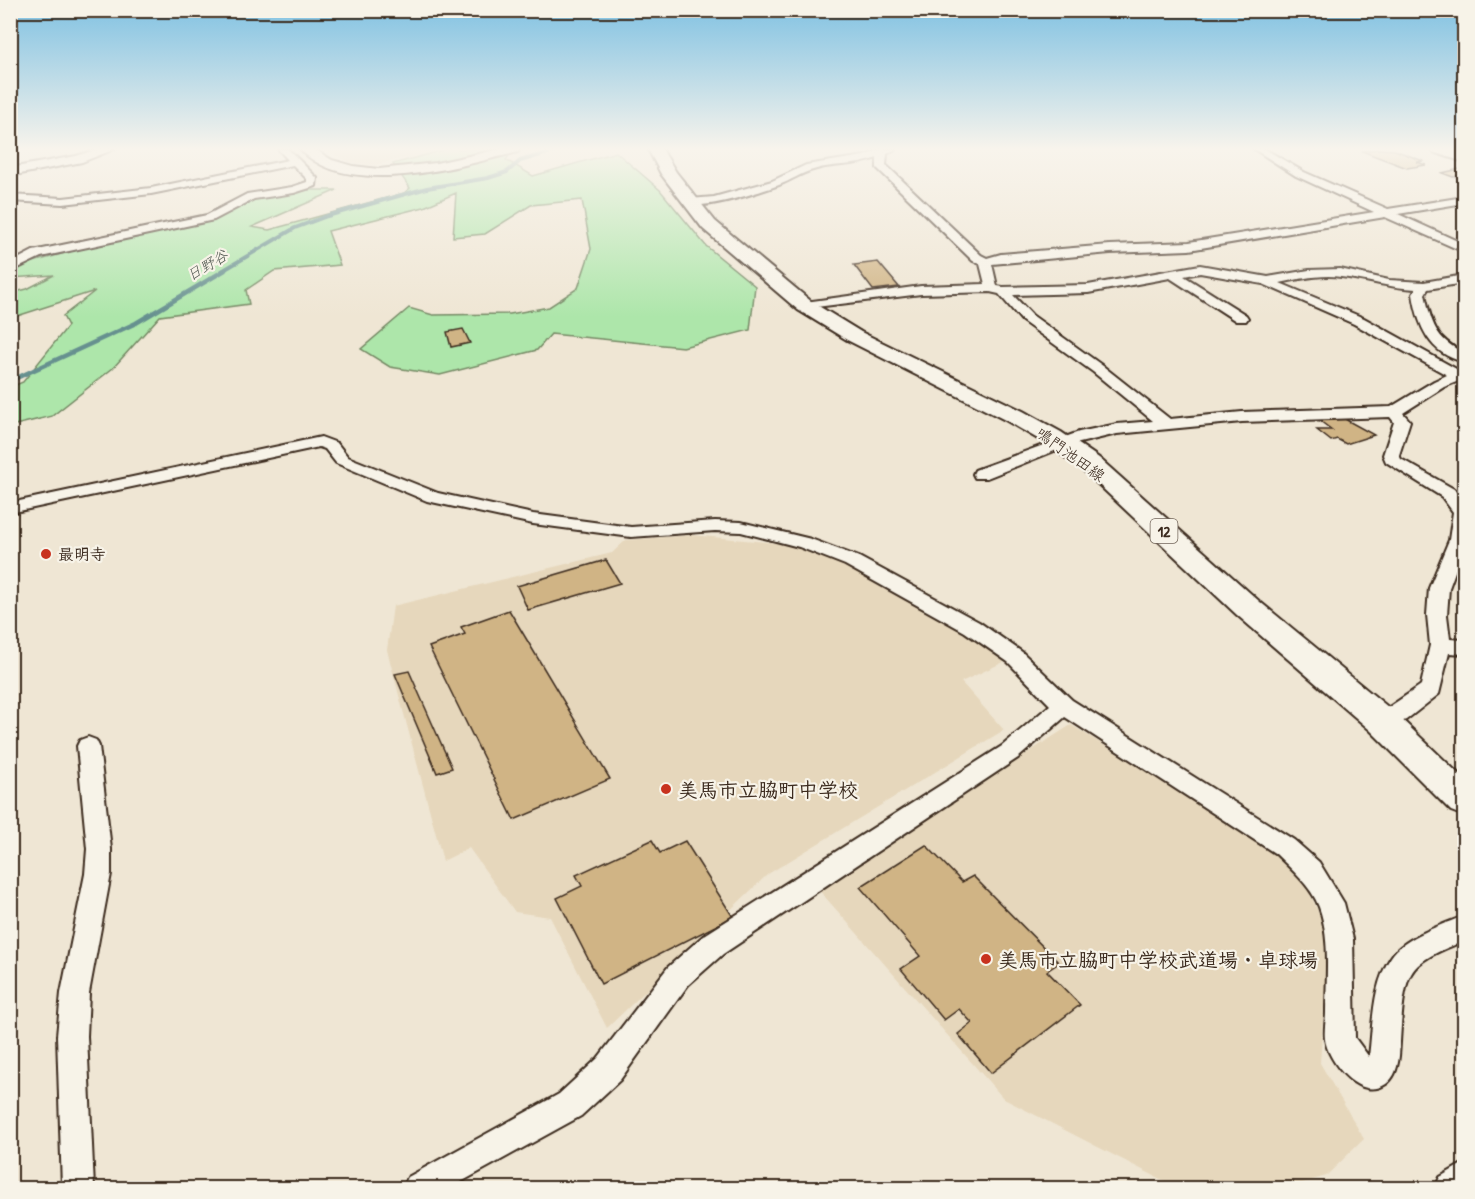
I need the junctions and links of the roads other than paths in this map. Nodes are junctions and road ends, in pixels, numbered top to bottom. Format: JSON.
{"nodes":[{"id":1,"x":235,"y":205,"type":"edge"},
{"id":2,"x":692,"y":205,"type":"edge"},
{"id":3,"x":922,"y":205,"type":"edge"},
{"id":4,"x":1371,"y":205,"type":"edge"},
{"id":5,"x":1436,"y":205,"type":"edge"},
{"id":6,"x":1390,"y":213,"type":"junction"},
{"id":7,"x":1223,"y":242,"type":"junction"},
{"id":8,"x":1464,"y":248,"type":"edge"},
{"id":9,"x":986,"y":262,"type":"junction"},
{"id":10,"x":10,"y":268,"type":"edge"},
{"id":11,"x":1200,"y":269,"type":"junction"},
{"id":12,"x":1174,"y":275,"type":"junction"},
{"id":13,"x":1464,"y":279,"type":"edge"},
{"id":14,"x":1268,"y":281,"type":"junction"},
{"id":15,"x":1424,"y":286,"type":"junction"},
{"id":16,"x":997,"y":290,"type":"junction"},
{"id":17,"x":805,"y":306,"type":"junction"},
{"id":18,"x":1241,"y":318,"type":"dead end"},
{"id":19,"x":1463,"y":370,"type":"edge"},
{"id":20,"x":1394,"y":412,"type":"junction"},
{"id":21,"x":1166,"y":424,"type":"junction"},
{"id":22,"x":1061,"y":443,"type":"junction"},
{"id":23,"x":981,"y":474,"type":"dead end"},
{"id":24,"x":10,"y":508,"type":"edge"},
{"id":25,"x":1440,"y":645,"type":"junction"},
{"id":26,"x":1464,"y":647,"type":"edge"},
{"id":27,"x":1064,"y":706,"type":"junction"},
{"id":28,"x":1382,"y":721,"type":"junction"},
{"id":29,"x":88,"y":746,"type":"dead end"},
{"id":30,"x":1464,"y":801,"type":"edge"},
{"id":31,"x":1464,"y":928,"type":"edge"},
{"id":32,"x":1464,"y":1179,"type":"edge"},
{"id":33,"x":78,"y":1188,"type":"edge"},
{"id":34,"x":419,"y":1188,"type":"edge"},
{"id":35,"x":1451,"y":1188,"type":"edge"}],
"edges":[{"from":1,"to":10,"type":"street"},
{"from":2,"to":17,"type":"main road","name":"鳴門池田線","number":"12"},
{"from":3,"to":9,"type":"street"},
{"from":4,"to":6,"type":"street"},
{"from":5,"to":6,"type":"street"},
{"from":6,"to":7,"type":"street"},
{"from":6,"to":8,"type":"street"},
{"from":7,"to":9,"type":"street"},
{"from":7,"to":11,"type":"street"},
{"from":9,"to":16,"type":"street"},
{"from":11,"to":12,"type":"street"},
{"from":11,"to":14,"type":"street"},
{"from":12,"to":16,"type":"street"},
{"from":12,"to":18,"type":"street"},
{"from":13,"to":15,"type":"street"},
{"from":14,"to":15,"type":"street"},
{"from":14,"to":19,"type":"street"},
{"from":15,"to":19,"type":"street"},
{"from":16,"to":17,"type":"street"},
{"from":16,"to":21,"type":"street"},
{"from":17,"to":22,"type":"main road","name":"鳴門池田線","number":"12"},
{"from":19,"to":20,"type":"street"},
{"from":20,"to":21,"type":"street"},
{"from":20,"to":25,"type":"street"},
{"from":21,"to":22,"type":"street"},
{"from":22,"to":23,"type":"street"},
{"from":22,"to":28,"type":"main road","name":"鳴門池田線","number":"12"},
{"from":24,"to":27,"type":"street"},
{"from":25,"to":26,"type":"street"},
{"from":25,"to":28,"type":"street"},
{"from":27,"to":31,"type":"street"},
{"from":27,"to":34,"type":"street"},
{"from":28,"to":30,"type":"main road","name":"鳴門池田線","number":"12"},
{"from":29,"to":33,"type":"street"},
{"from":32,"to":35,"type":"street"}]}
